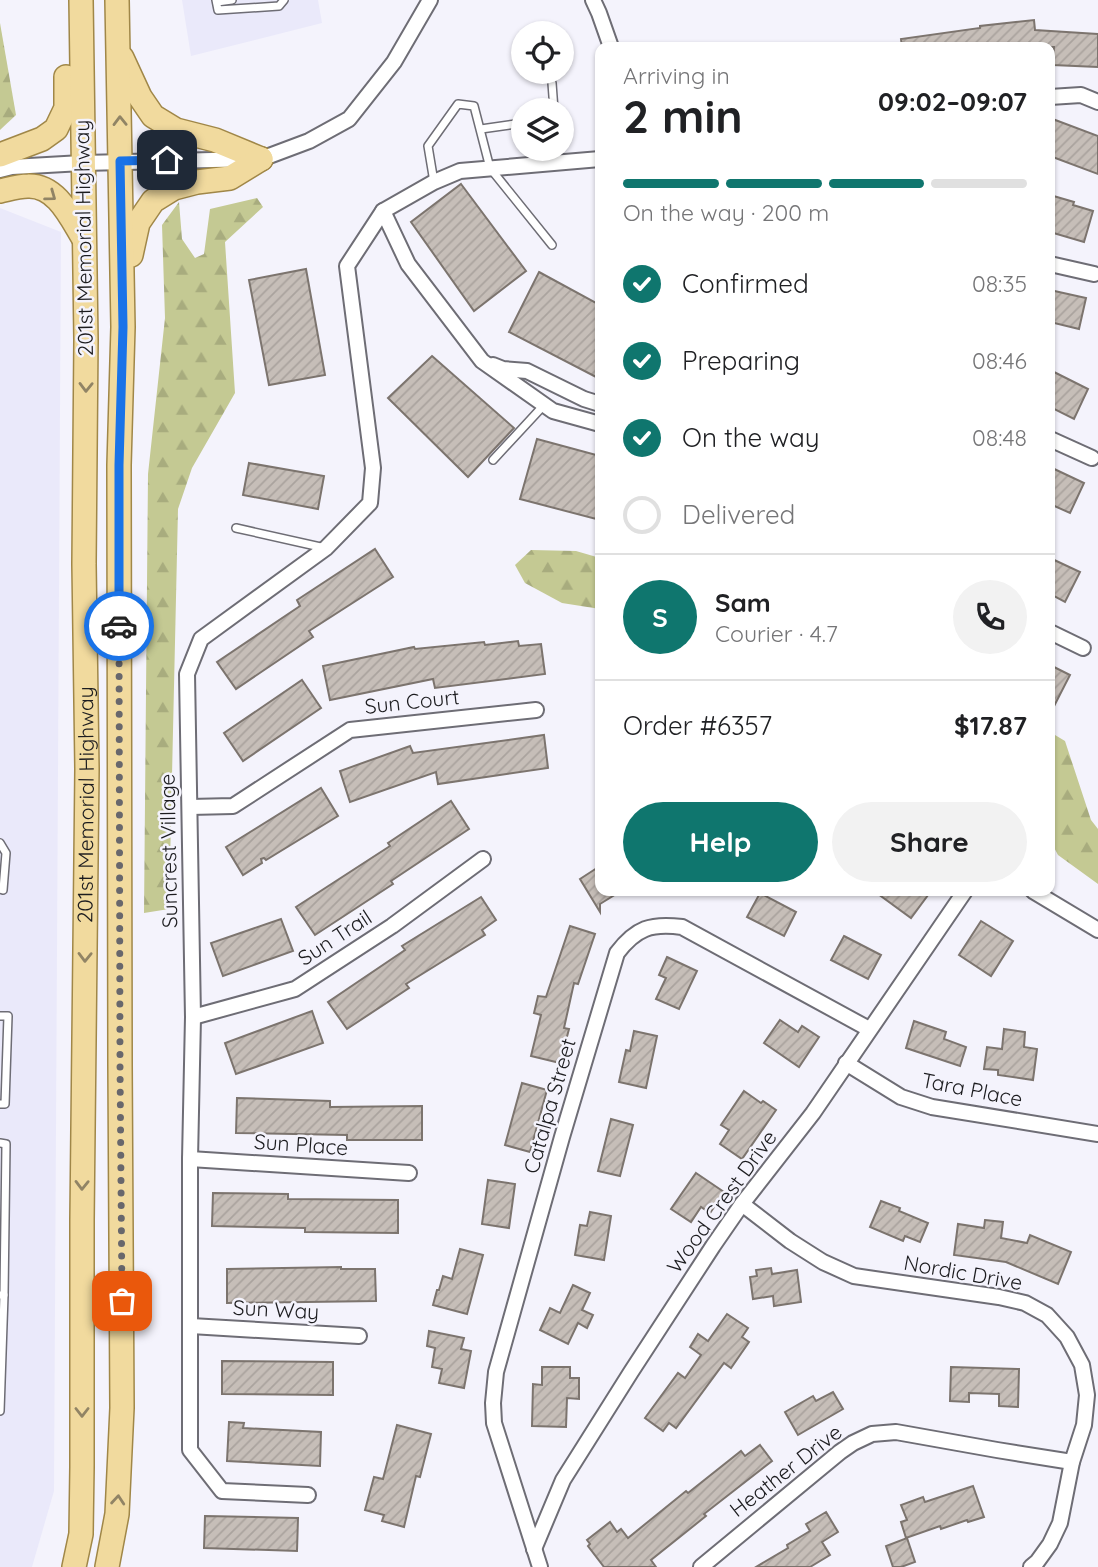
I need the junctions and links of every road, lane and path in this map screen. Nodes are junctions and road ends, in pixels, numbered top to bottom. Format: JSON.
{"nodes":[{"id":1,"x":67,"y":0,"type":"edge"},
{"id":2,"x":81,"y":0,"type":"edge"},
{"id":3,"x":117,"y":0,"type":"edge"},
{"id":4,"x":232,"y":0,"type":"edge"},
{"id":5,"x":430,"y":0,"type":"edge"},
{"id":6,"x":593,"y":0,"type":"edge"},
{"id":7,"x":217,"y":1,"type":"edge"},
{"id":8,"x":281,"y":2,"type":"edge"},
{"id":9,"x":609,"y":42,"type":"edge"},
{"id":10,"x":118,"y":47,"type":"junction"},
{"id":11,"x":1055,"y":97,"type":"edge"},
{"id":12,"x":1098,"y":102,"type":"edge"},
{"id":13,"x":511,"y":125,"type":"edge"},
{"id":14,"x":481,"y":129,"type":"junction"},
{"id":15,"x":0,"y":155,"type":"edge"},
{"id":16,"x":574,"y":157,"type":"edge"},
{"id":17,"x":261,"y":159,"type":"junction"},
{"id":18,"x":595,"y":159,"type":"edge"},
{"id":19,"x":120,"y":161,"type":"junction"},
{"id":20,"x":529,"y":161,"type":"edge"},
{"id":21,"x":82,"y":163,"type":"junction"},
{"id":22,"x":490,"y":168,"type":"junction"},
{"id":23,"x":0,"y":170,"type":"edge"},
{"id":24,"x":434,"y":182,"type":"junction"},
{"id":25,"x":0,"y":191,"type":"edge"},
{"id":26,"x":383,"y":211,"type":"junction"},
{"id":27,"x":84,"y":239,"type":"junction"},
{"id":28,"x":552,"y":245,"type":"dead end"},
{"id":29,"x":1055,"y":265,"type":"edge"},
{"id":30,"x":1094,"y":274,"type":"dead end"},
{"id":31,"x":123,"y":327,"type":"junction"},
{"id":32,"x":482,"y":361,"type":"junction"},
{"id":33,"x":595,"y":403,"type":"edge"},
{"id":34,"x":544,"y":405,"type":"junction"},
{"id":35,"x":595,"y":423,"type":"edge"},
{"id":36,"x":1055,"y":441,"type":"edge"},
{"id":37,"x":1092,"y":458,"type":"dead end"},
{"id":38,"x":493,"y":460,"type":"dead end"},
{"id":39,"x":236,"y":528,"type":"dead end"},
{"id":40,"x":326,"y":548,"type":"junction"},
{"id":41,"x":1055,"y":634,"type":"edge"},
{"id":42,"x":1083,"y":648,"type":"dead end"},
{"id":43,"x":536,"y":710,"type":"dead end"},
{"id":44,"x":190,"y":807,"type":"junction"},
{"id":45,"x":0,"y":843,"type":"edge"},
{"id":46,"x":484,"y":859,"type":"dead end"},
{"id":47,"x":0,"y":890,"type":"edge"},
{"id":48,"x":962,"y":896,"type":"edge"},
{"id":49,"x":1040,"y":896,"type":"edge"},
{"id":50,"x":1098,"y":930,"type":"edge"},
{"id":51,"x":0,"y":1016,"type":"edge"},
{"id":52,"x":193,"y":1017,"type":"junction"},
{"id":53,"x":869,"y":1029,"type":"junction"},
{"id":54,"x":846,"y":1063,"type":"junction"},
{"id":55,"x":0,"y":1104,"type":"edge"},
{"id":56,"x":1098,"y":1134,"type":"edge"},
{"id":57,"x":0,"y":1143,"type":"edge"},
{"id":58,"x":190,"y":1159,"type":"junction"},
{"id":59,"x":409,"y":1173,"type":"dead end"},
{"id":60,"x":742,"y":1204,"type":"junction"},
{"id":61,"x":2,"y":1295,"type":"edge"},
{"id":62,"x":191,"y":1326,"type":"junction"},
{"id":63,"x":359,"y":1336,"type":"dead end"},
{"id":64,"x":0,"y":1411,"type":"edge"},
{"id":65,"x":1072,"y":1462,"type":"junction"},
{"id":66,"x":308,"y":1495,"type":"dead end"},
{"id":67,"x":534,"y":1549,"type":"junction"},
{"id":68,"x":74,"y":1567,"type":"edge"},
{"id":69,"x":107,"y":1567,"type":"edge"},
{"id":70,"x":540,"y":1567,"type":"edge"},
{"id":71,"x":701,"y":1567,"type":"edge"},
{"id":72,"x":1031,"y":1567,"type":"edge"}],
"edges":[{"from":1,"to":15,"type":"main road"},
{"from":2,"to":21,"type":"main road","name":"201st Memorial Highway"},
{"from":3,"to":10,"type":"main road","name":"201st Memorial Highway"},
{"from":4,"to":7,"type":"lane"},
{"from":5,"to":17,"type":"street"},
{"from":6,"to":9,"type":"street"},
{"from":7,"to":8,"type":"lane"},
{"from":10,"to":17,"type":"main road"},
{"from":19,"to":10,"type":"main road","name":"201st Memorial Highway","one_way":true},
{"from":11,"to":12,"type":"street"},
{"from":13,"to":14,"type":"lane"},
{"from":14,"to":22,"type":"lane"},
{"from":14,"to":24,"type":"lane"},
{"from":16,"to":18,"type":"street","name":"Suncrest Village"},
{"from":17,"to":19,"type":"street"},
{"from":17,"to":31,"type":"main road"},
{"from":19,"to":21,"type":"street"},
{"from":19,"to":31,"type":"main road","name":"201st Memorial Highway"},
{"from":20,"to":22,"type":"street","name":"Suncrest Village"},
{"from":21,"to":23,"type":"street"},
{"from":21,"to":27,"type":"main road","name":"201st Memorial Highway"},
{"from":22,"to":24,"type":"street","name":"Suncrest Village"},
{"from":22,"to":28,"type":"lane"},
{"from":24,"to":26,"type":"street","name":"Suncrest Village"},
{"from":25,"to":27,"type":"main road","one_way":true},
{"from":26,"to":32,"type":"street"},
{"from":26,"to":40,"type":"street","name":"Suncrest Village"},
{"from":27,"to":68,"type":"main road","name":"201st Memorial Highway","one_way":true},
{"from":29,"to":30,"type":"street"},
{"from":69,"to":31,"type":"main road","name":"201st Memorial Highway","one_way":true},
{"from":32,"to":33,"type":"street"},
{"from":32,"to":34,"type":"street"},
{"from":34,"to":35,"type":"street"},
{"from":34,"to":38,"type":"lane"},
{"from":36,"to":37,"type":"street"},
{"from":39,"to":40,"type":"lane"},
{"from":40,"to":44,"type":"street","name":"Suncrest Village"},
{"from":41,"to":42,"type":"street"},
{"from":43,"to":44,"type":"street","name":"Sun Court"},
{"from":44,"to":52,"type":"street","name":"Suncrest Village"},
{"from":45,"to":47,"type":"lane"},
{"from":46,"to":52,"type":"street","name":"Sun Trail"},
{"from":48,"to":53,"type":"street","name":"Wood Crest Drive"},
{"from":49,"to":50,"type":"street"},
{"from":51,"to":55,"type":"lane"},
{"from":52,"to":58,"type":"street","name":"Suncrest Village"},
{"from":53,"to":54,"type":"street","name":"Wood Crest Drive"},
{"from":53,"to":67,"type":"street","name":"Catalpa Street"},
{"from":54,"to":56,"type":"street","name":"Tara Place"},
{"from":54,"to":60,"type":"street","name":"Wood Crest Drive"},
{"from":57,"to":61,"type":"lane"},
{"from":58,"to":59,"type":"street","name":"Sun Place"},
{"from":58,"to":62,"type":"street","name":"Suncrest Village"},
{"from":60,"to":65,"type":"street","name":"Nordic Drive"},
{"from":60,"to":67,"type":"street","name":"Wood Crest Drive"},
{"from":61,"to":64,"type":"lane"},
{"from":62,"to":63,"type":"street","name":"Sun Way"},
{"from":62,"to":66,"type":"street","name":"Suncrest Village"},
{"from":65,"to":71,"type":"street","name":"Heather Drive"},
{"from":65,"to":72,"type":"street","name":"Nordic Drive"},
{"from":67,"to":70,"type":"street"}]}
